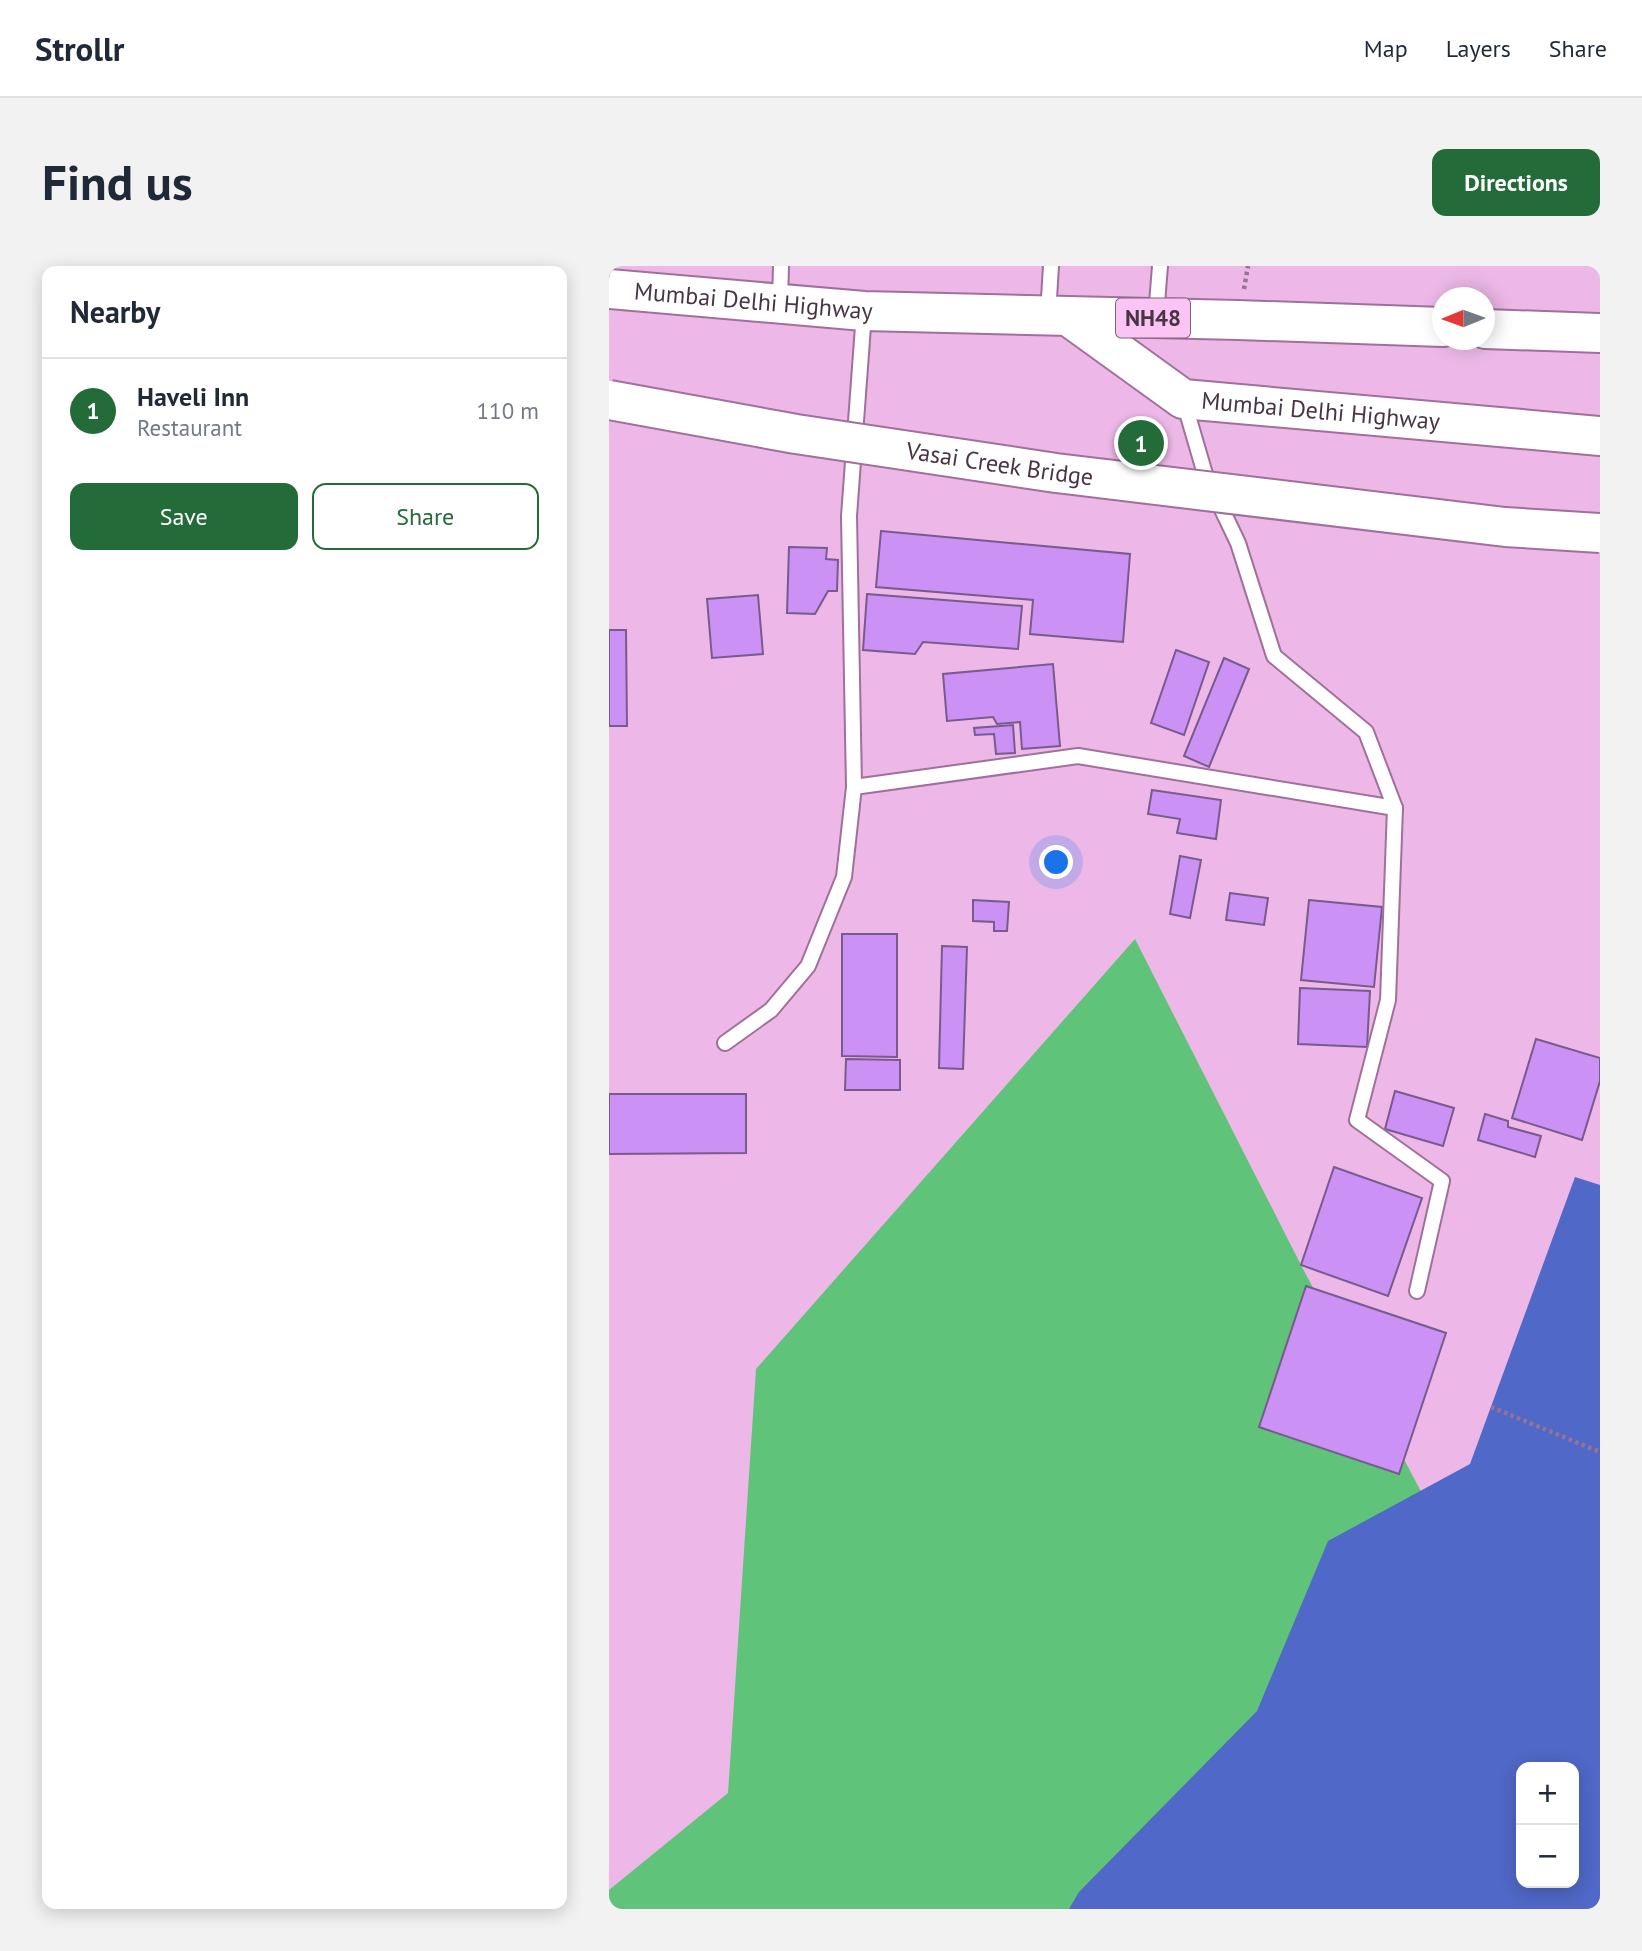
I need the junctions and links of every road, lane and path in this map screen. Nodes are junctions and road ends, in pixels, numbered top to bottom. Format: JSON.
{"nodes":[{"id":1,"x":781,"y":266,"type":"edge"},
{"id":2,"x":1051,"y":266,"type":"edge"},
{"id":3,"x":1160,"y":266,"type":"edge"},
{"id":4,"x":609,"y":289,"type":"edge"},
{"id":5,"x":780,"y":303,"type":"junction"},
{"id":6,"x":864,"y":311,"type":"junction"},
{"id":7,"x":1058,"y":315,"type":"junction"},
{"id":8,"x":1156,"y":318,"type":"junction"},
{"id":9,"x":1432,"y":327,"type":"edge"},
{"id":10,"x":1495,"y":329,"type":"edge"},
{"id":11,"x":1600,"y":334,"type":"edge"},
{"id":12,"x":1183,"y":399,"type":"junction"},
{"id":13,"x":609,"y":400,"type":"edge"},
{"id":14,"x":1600,"y":436,"type":"edge"},
{"id":15,"x":1600,"y":533,"type":"edge"},
{"id":16,"x":854,"y":787,"type":"junction"},
{"id":17,"x":1395,"y":808,"type":"junction"},
{"id":18,"x":725,"y":1043,"type":"dead end"},
{"id":19,"x":1417,"y":1291,"type":"dead end"},
{"id":20,"x":1491,"y":1407,"type":"dead end"},
{"id":21,"x":1600,"y":1452,"type":"edge"}],
"edges":[{"from":1,"to":5,"type":"lane"},
{"from":2,"to":7,"type":"lane"},
{"from":3,"to":8,"type":"lane"},
{"from":4,"to":5,"type":"highway","name":"Mumbai Delhi Highway","number":"NH48"},
{"from":5,"to":6,"type":"highway","name":"Mumbai Delhi Highway","number":"NH48"},
{"from":6,"to":7,"type":"highway","name":"Mumbai Delhi Highway","number":"NH48"},
{"from":6,"to":16,"type":"lane"},
{"from":7,"to":8,"type":"highway","name":"Mumbai Delhi Highway","number":"NH48"},
{"from":7,"to":12,"type":"highway","name":"Mumbai Delhi Highway","number":"NH48"},
{"from":8,"to":9,"type":"highway","name":"Mumbai Delhi Highway","number":"NH48"},
{"from":10,"to":11,"type":"highway"},
{"from":12,"to":14,"type":"highway","name":"Mumbai Delhi Highway"},
{"from":12,"to":17,"type":"lane"},
{"from":13,"to":15,"type":"highway","name":"Vasai Creek Bridge","bridge":true},
{"from":16,"to":17,"type":"lane"},
{"from":16,"to":18,"type":"lane"},
{"from":17,"to":19,"type":"lane"},
{"from":20,"to":21,"type":"path"}]}
